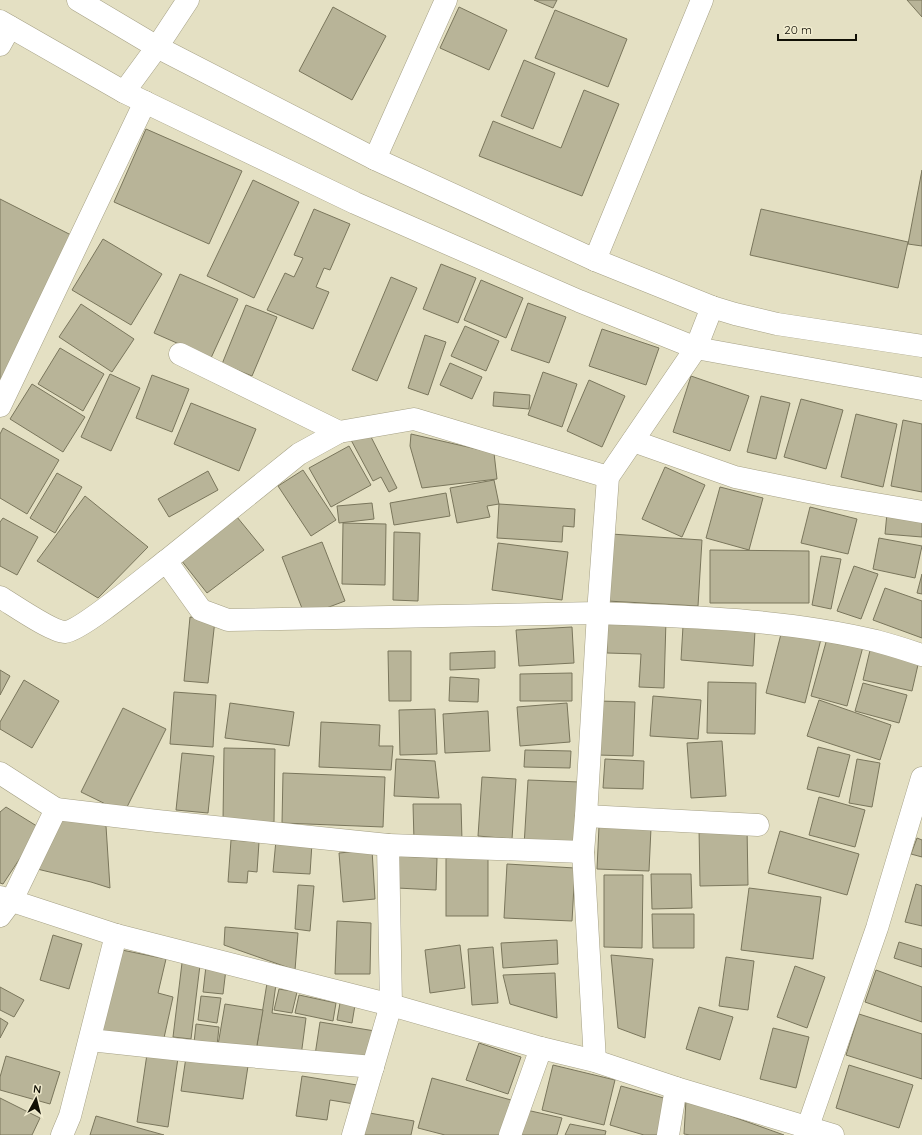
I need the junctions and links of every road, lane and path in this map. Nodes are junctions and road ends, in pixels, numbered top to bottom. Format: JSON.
{"nodes":[{"id":1,"x":78,"y":0,"type":"edge"},
{"id":2,"x":188,"y":0,"type":"edge"},
{"id":3,"x":446,"y":0,"type":"edge"},
{"id":4,"x":702,"y":0,"type":"edge"},
{"id":5,"x":3,"y":31,"type":"edge"},
{"id":6,"x":157,"y":47,"type":"junction"},
{"id":7,"x":124,"y":92,"type":"junction"},
{"id":8,"x":145,"y":102,"type":"junction"},
{"id":9,"x":375,"y":159,"type":"junction"},
{"id":10,"x":595,"y":260,"type":"junction"},
{"id":11,"x":712,"y":307,"type":"junction"},
{"id":12,"x":922,"y":346,"type":"edge"},
{"id":13,"x":696,"y":348,"type":"junction"},
{"id":14,"x":180,"y":354,"type":"dead end"},
{"id":15,"x":922,"y":389,"type":"edge"},
{"id":16,"x":0,"y":406,"type":"edge"},
{"id":17,"x":339,"y":432,"type":"junction"},
{"id":18,"x":633,"y":441,"type":"junction"},
{"id":19,"x":608,"y":477,"type":"junction"},
{"id":20,"x":922,"y":512,"type":"edge"},
{"id":21,"x":166,"y":561,"type":"junction"},
{"id":22,"x":0,"y":597,"type":"edge"},
{"id":23,"x":598,"y":613,"type":"junction"},
{"id":24,"x":922,"y":655,"type":"edge"},
{"id":25,"x":0,"y":773,"type":"edge"},
{"id":26,"x":922,"y":778,"type":"edge"},
{"id":27,"x":56,"y":809,"type":"junction"},
{"id":28,"x":586,"y":816,"type":"junction"},
{"id":29,"x":758,"y":825,"type":"dead end"},
{"id":30,"x":388,"y":845,"type":"junction"},
{"id":31,"x":583,"y":852,"type":"junction"},
{"id":32,"x":4,"y":904,"type":"edge"},
{"id":33,"x":116,"y":935,"type":"junction"},
{"id":34,"x":391,"y":1005,"type":"junction"},
{"id":35,"x":90,"y":1040,"type":"junction"},
{"id":36,"x":540,"y":1048,"type":"junction"},
{"id":37,"x":595,"y":1061,"type":"junction"},
{"id":38,"x":373,"y":1067,"type":"junction"},
{"id":39,"x":676,"y":1088,"type":"junction"},
{"id":40,"x":806,"y":1131,"type":"edge"},
{"id":41,"x":62,"y":1135,"type":"edge"},
{"id":42,"x":353,"y":1135,"type":"edge"},
{"id":43,"x":510,"y":1135,"type":"edge"},
{"id":44,"x":668,"y":1135,"type":"edge"},
{"id":45,"x":833,"y":1135,"type":"edge"}],
"edges":[{"from":1,"to":6,"type":"main road"},
{"from":2,"to":6,"type":"main road"},
{"from":3,"to":9,"type":"main road"},
{"from":4,"to":10,"type":"main road"},
{"from":5,"to":7,"type":"main road"},
{"from":6,"to":7,"type":"main road"},
{"from":6,"to":9,"type":"main road"},
{"from":7,"to":8,"type":"main road"},
{"from":8,"to":13,"type":"main road"},
{"from":8,"to":16,"type":"main road"},
{"from":9,"to":10,"type":"main road"},
{"from":10,"to":11,"type":"main road"},
{"from":11,"to":12,"type":"main road"},
{"from":11,"to":13,"type":"main road"},
{"from":13,"to":15,"type":"main road"},
{"from":13,"to":18,"type":"main road"},
{"from":14,"to":17,"type":"main road"},
{"from":17,"to":19,"type":"main road"},
{"from":17,"to":21,"type":"main road"},
{"from":18,"to":19,"type":"main road"},
{"from":18,"to":20,"type":"main road"},
{"from":19,"to":23,"type":"main road"},
{"from":21,"to":22,"type":"main road"},
{"from":21,"to":23,"type":"main road"},
{"from":23,"to":24,"type":"main road"},
{"from":23,"to":28,"type":"main road"},
{"from":25,"to":27,"type":"main road"},
{"from":26,"to":40,"type":"main road"},
{"from":27,"to":30,"type":"main road"},
{"from":27,"to":32,"type":"main road"},
{"from":28,"to":29,"type":"main road"},
{"from":28,"to":31,"type":"main road"},
{"from":30,"to":31,"type":"main road"},
{"from":30,"to":34,"type":"main road"},
{"from":31,"to":37,"type":"main road"},
{"from":32,"to":33,"type":"main road"},
{"from":33,"to":34,"type":"main road"},
{"from":33,"to":35,"type":"main road"},
{"from":34,"to":36,"type":"main road"},
{"from":34,"to":38,"type":"main road"},
{"from":35,"to":38,"type":"main road"},
{"from":35,"to":41,"type":"main road"},
{"from":36,"to":37,"type":"main road"},
{"from":36,"to":43,"type":"main road"},
{"from":37,"to":39,"type":"main road"},
{"from":38,"to":42,"type":"main road"},
{"from":39,"to":40,"type":"main road"},
{"from":39,"to":44,"type":"main road"},
{"from":40,"to":45,"type":"main road"}]}
